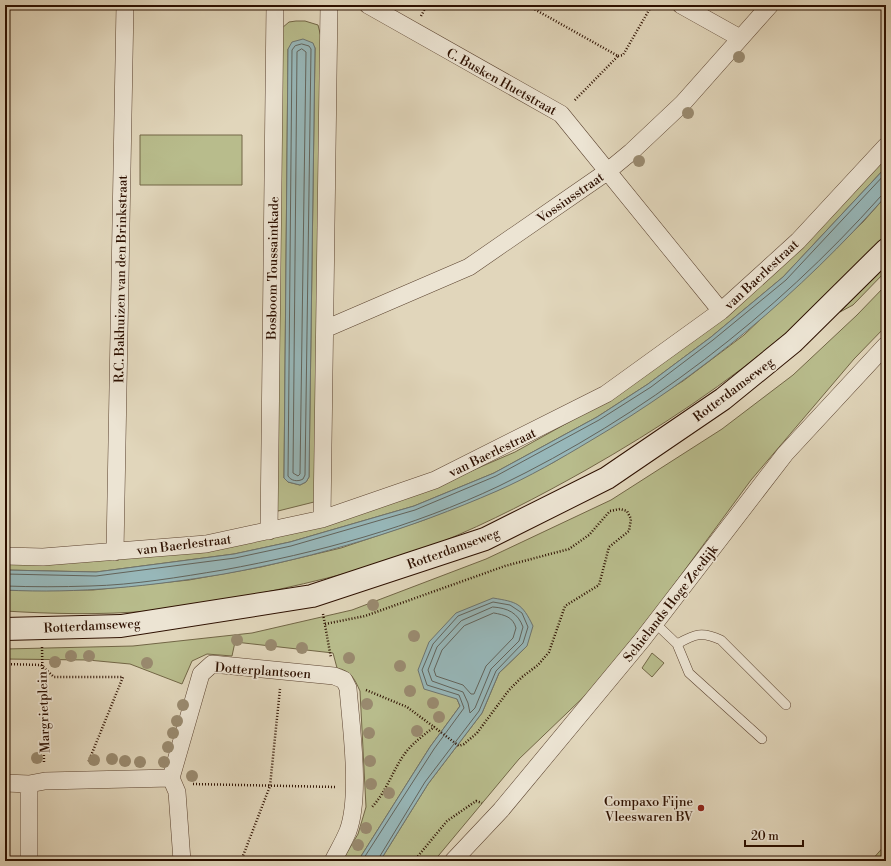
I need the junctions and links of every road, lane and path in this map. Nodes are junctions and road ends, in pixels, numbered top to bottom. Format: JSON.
{"nodes":[{"id":1,"x":125,"y":5,"type":"edge"},
{"id":2,"x":275,"y":5,"type":"edge"},
{"id":3,"x":329,"y":5,"type":"edge"},
{"id":4,"x":368,"y":5,"type":"edge"},
{"id":5,"x":527,"y":5,"type":"edge"},
{"id":6,"x":652,"y":5,"type":"edge"},
{"id":7,"x":681,"y":5,"type":"edge"},
{"id":8,"x":770,"y":5,"type":"edge"},
{"id":9,"x":740,"y":38,"type":"junction"},
{"id":10,"x":618,"y":56,"type":"junction"},
{"id":11,"x":561,"y":114,"type":"junction"},
{"id":12,"x":886,"y":146,"type":"edge"},
{"id":13,"x":608,"y":171,"type":"junction"},
{"id":14,"x":886,"y":250,"type":"edge"},
{"id":15,"x":721,"y":311,"type":"junction"},
{"id":16,"x":325,"y":328,"type":"junction"},
{"id":17,"x":886,"y":345,"type":"edge"},
{"id":18,"x":322,"y":519,"type":"junction"},
{"id":19,"x":269,"y":531,"type":"junction"},
{"id":20,"x":115,"y":552,"type":"junction"},
{"id":21,"x":5,"y":556,"type":"edge"},
{"id":22,"x":322,"y":610,"type":"dead end"},
{"id":23,"x":655,"y":623,"type":"junction"},
{"id":24,"x":325,"y":624,"type":"junction"},
{"id":25,"x":5,"y":629,"type":"edge"},
{"id":26,"x":42,"y":644,"type":"dead end"},
{"id":27,"x":677,"y":644,"type":"junction"},
{"id":28,"x":5,"y":664,"type":"edge"},
{"id":29,"x":41,"y":665,"type":"junction"},
{"id":30,"x":281,"y":671,"type":"junction"},
{"id":31,"x":334,"y":676,"type":"junction"},
{"id":32,"x":348,"y":688,"type":"junction"},
{"id":33,"x":786,"y":705,"type":"dead end"},
{"id":34,"x":434,"y":727,"type":"junction"},
{"id":35,"x":762,"y":739,"type":"dead end"},
{"id":36,"x":171,"y":778,"type":"junction"},
{"id":37,"x":81,"y":780,"type":"junction"},
{"id":38,"x":37,"y":782,"type":"junction"},
{"id":39,"x":5,"y":783,"type":"edge"},
{"id":40,"x":270,"y":786,"type":"junction"},
{"id":41,"x":354,"y":787,"type":"junction"},
{"id":42,"x":353,"y":810,"type":"junction"},
{"id":43,"x":501,"y":810,"type":"junction"},
{"id":44,"x":29,"y":861,"type":"edge"},
{"id":45,"x":182,"y":861,"type":"edge"},
{"id":46,"x":241,"y":861,"type":"edge"},
{"id":47,"x":333,"y":861,"type":"edge"},
{"id":48,"x":414,"y":861,"type":"edge"},
{"id":49,"x":453,"y":861,"type":"edge"}],
"edges":[{"from":1,"to":20,"type":"street","name":"R.C. Bakhuizen van den Brinkstraat"},
{"from":2,"to":19,"type":"street","name":"Bosboom Toussaintkade"},
{"from":3,"to":16,"type":"street"},
{"from":4,"to":11,"type":"street","name":"C. Busken Huetstraat"},
{"from":5,"to":10,"type":"path"},
{"from":6,"to":10,"type":"path"},
{"from":7,"to":9,"type":"street"},
{"from":8,"to":9,"type":"street","name":"Vossiusstraat"},
{"from":9,"to":13,"type":"street","name":"Vossiusstraat"},
{"from":10,"to":11,"type":"path"},
{"from":11,"to":13,"type":"street","name":"C. Busken Huetstraat"},
{"from":12,"to":15,"type":"street","name":"van Baerlestraat"},
{"from":13,"to":15,"type":"street","name":"C. Busken Huetstraat"},
{"from":13,"to":16,"type":"street","name":"Vossiusstraat"},
{"from":14,"to":25,"type":"main road","name":"Rotterdamseweg"},
{"from":15,"to":18,"type":"street","name":"van Baerlestraat"},
{"from":16,"to":18,"type":"street"},
{"from":17,"to":23,"type":"street","name":"Schielands Hoge Zeedijk"},
{"from":18,"to":19,"type":"street","name":"van Baerlestraat"},
{"from":19,"to":20,"type":"street","name":"van Baerlestraat"},
{"from":20,"to":21,"type":"street","name":"van Baerlestraat"},
{"from":22,"to":24,"type":"path"},
{"from":23,"to":27,"type":"lane"},
{"from":23,"to":43,"type":"street","name":"Schielands Hoge Zeedijk"},
{"from":24,"to":31,"type":"path"},
{"from":24,"to":34,"type":"path"},
{"from":26,"to":29,"type":"path","name":"Margrietplein"},
{"from":27,"to":33,"type":"lane"},
{"from":27,"to":35,"type":"lane"},
{"from":28,"to":29,"type":"path"},
{"from":29,"to":37,"type":"path"},
{"from":29,"to":38,"type":"path","name":"Margrietplein"},
{"from":30,"to":31,"type":"street","name":"Dotterplantsoen"},
{"from":30,"to":36,"type":"street","name":"Dotterplantsoen"},
{"from":30,"to":40,"type":"path"},
{"from":31,"to":32,"type":"street"},
{"from":32,"to":34,"type":"path"},
{"from":32,"to":41,"type":"street"},
{"from":34,"to":42,"type":"path"},
{"from":36,"to":37,"type":"street"},
{"from":36,"to":40,"type":"path"},
{"from":36,"to":45,"type":"street"},
{"from":37,"to":38,"type":"street"},
{"from":38,"to":39,"type":"street"},
{"from":38,"to":44,"type":"street"},
{"from":40,"to":41,"type":"path"},
{"from":40,"to":46,"type":"path"},
{"from":41,"to":42,"type":"street"},
{"from":42,"to":47,"type":"street"},
{"from":43,"to":48,"type":"path"},
{"from":43,"to":49,"type":"street","name":"Schielands Hoge Zeedijk"}]}
